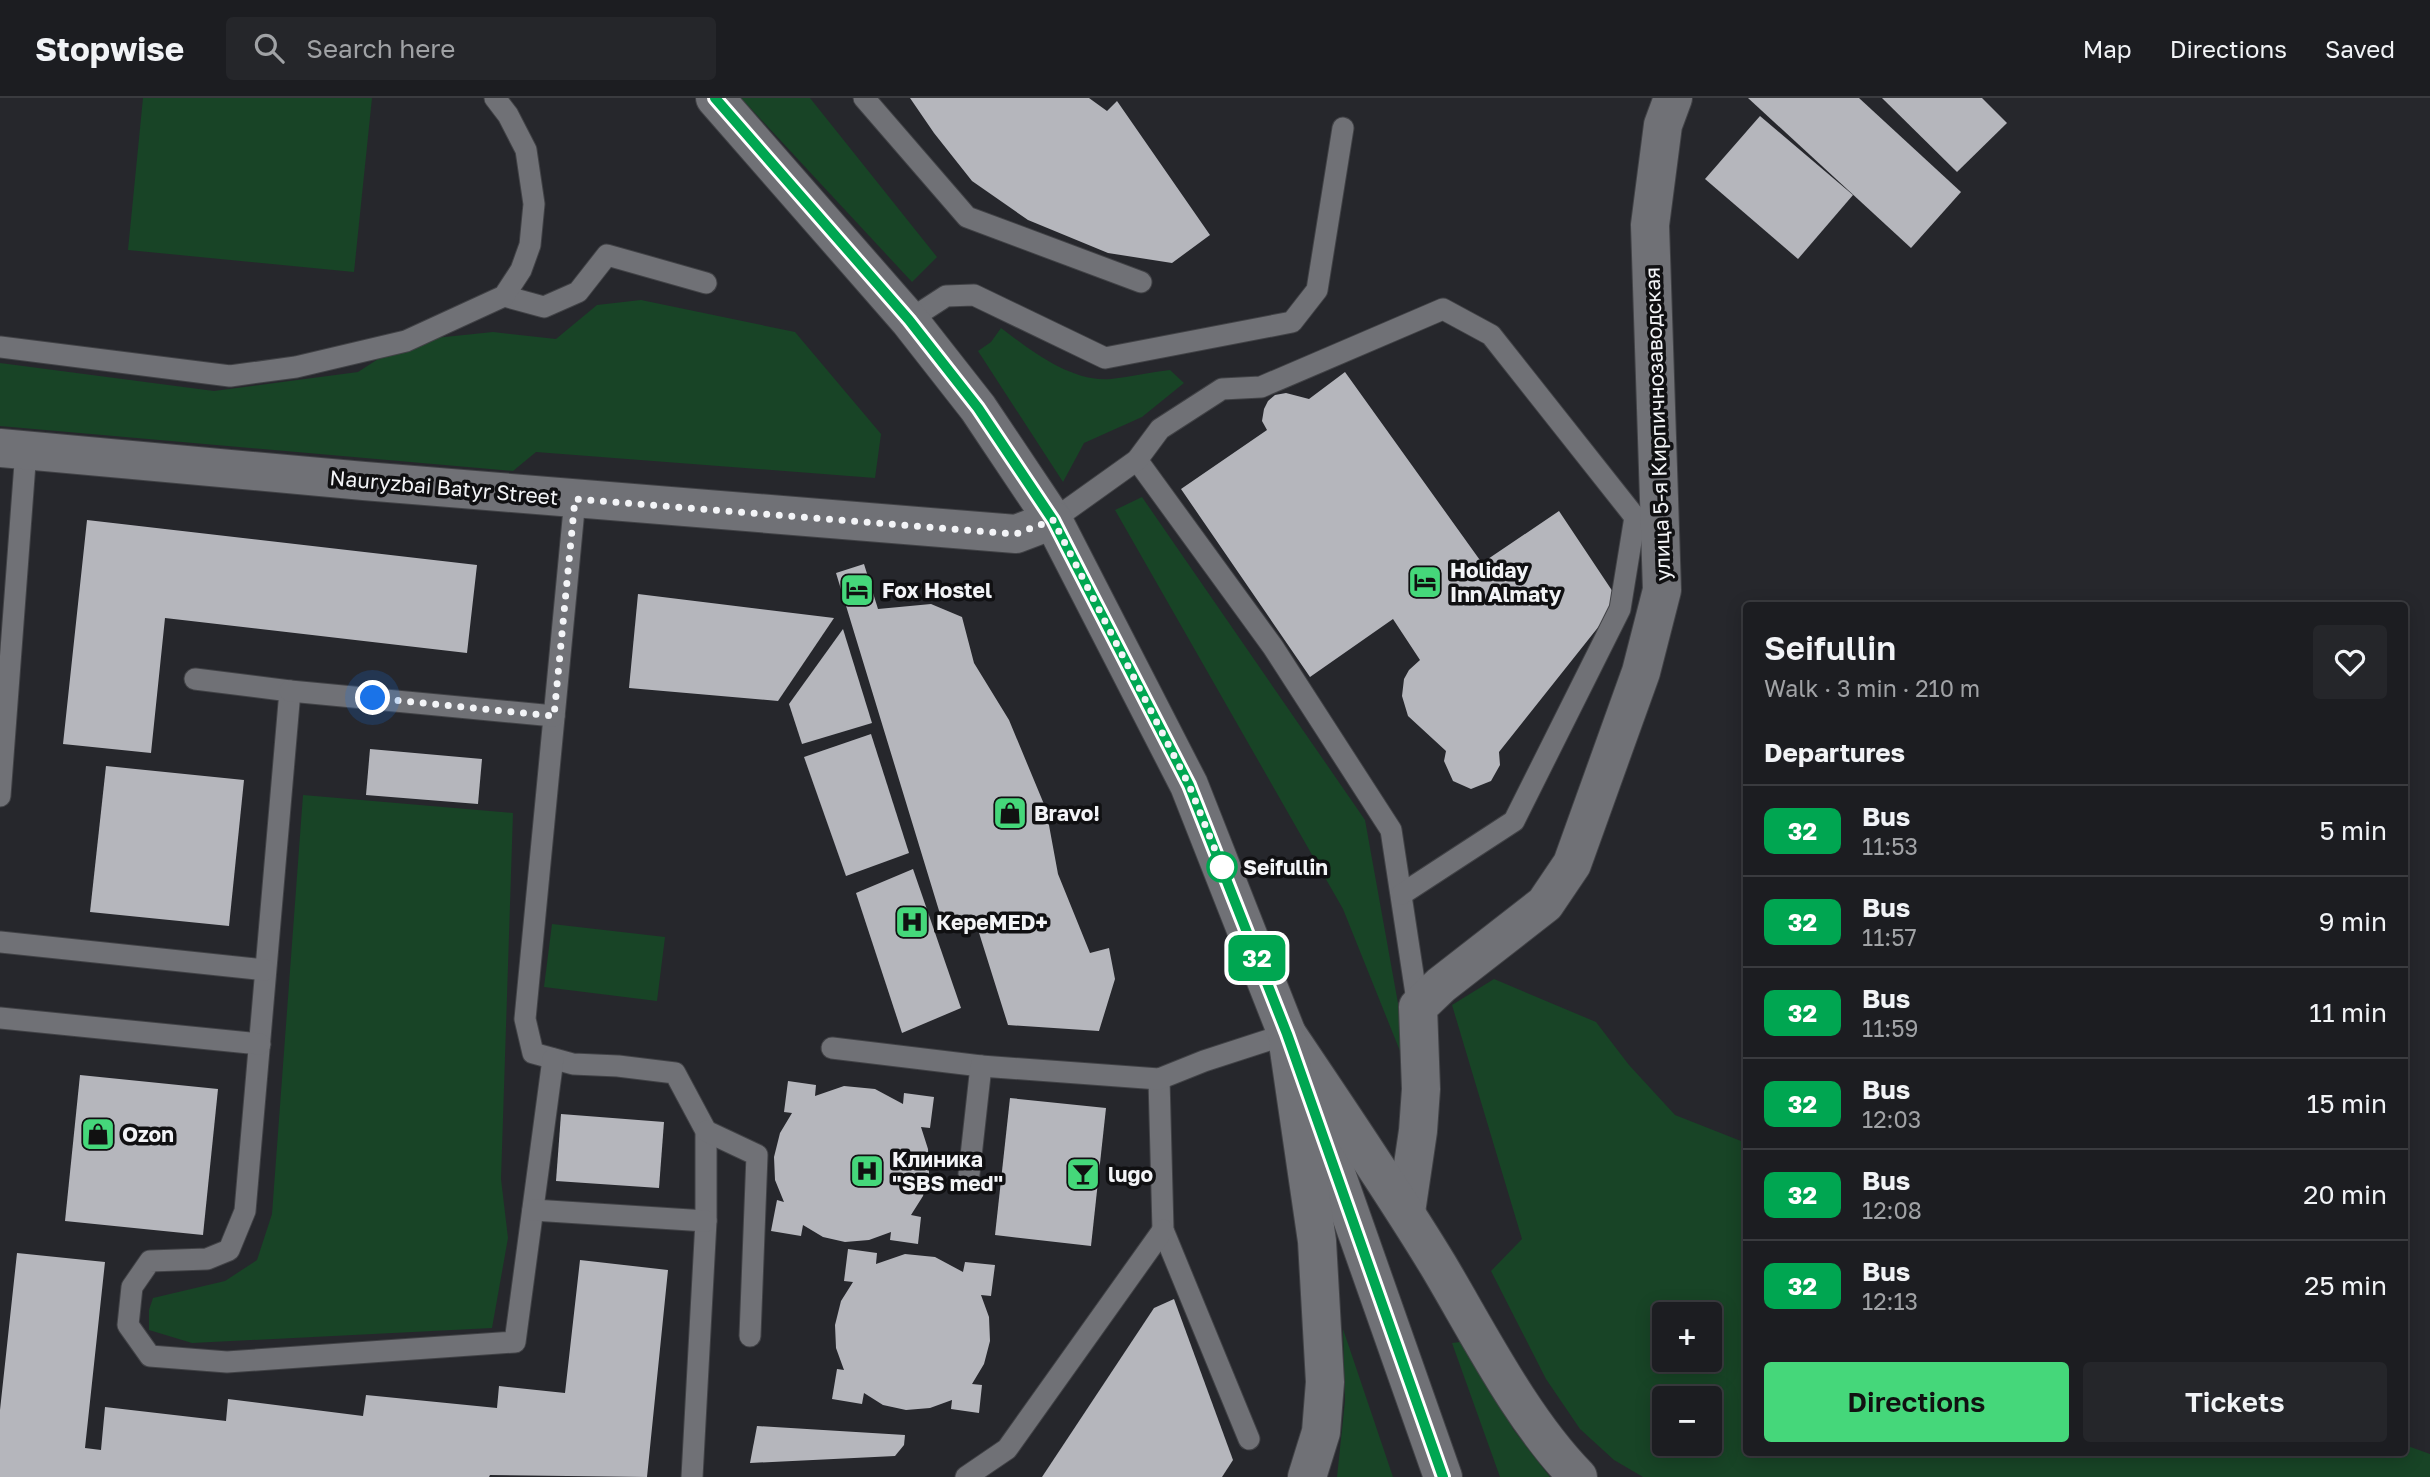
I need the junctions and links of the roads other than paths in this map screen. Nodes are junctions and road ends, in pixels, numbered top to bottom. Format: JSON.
{"nodes":[{"id":1,"x":495,"y":98,"type":"edge"},
{"id":2,"x":715,"y":98,"type":"edge"},
{"id":3,"x":864,"y":98,"type":"edge"},
{"id":4,"x":1673,"y":98,"type":"edge"},
{"id":5,"x":1343,"y":128,"type":"dead end"},
{"id":6,"x":1141,"y":282,"type":"dead end"},
{"id":7,"x":706,"y":283,"type":"dead end"},
{"id":8,"x":504,"y":296,"type":"junction"},
{"id":9,"x":909,"y":320,"type":"junction"},
{"id":10,"x":0,"y":347,"type":"edge"},
{"id":11,"x":13,"y":449,"type":"edge"},
{"id":12,"x":1137,"y":460,"type":"junction"},
{"id":13,"x":575,"y":499,"type":"junction"},
{"id":14,"x":1053,"y":520,"type":"junction"},
{"id":15,"x":195,"y":679,"type":"dead end"},
{"id":16,"x":290,"y":691,"type":"junction"},
{"id":17,"x":554,"y":716,"type":"junction"},
{"id":18,"x":0,"y":796,"type":"edge"},
{"id":19,"x":1402,"y":894,"type":"junction"},
{"id":20,"x":0,"y":942,"type":"edge"},
{"id":21,"x":265,"y":970,"type":"junction"},
{"id":22,"x":1418,"y":1007,"type":"junction"},
{"id":23,"x":0,"y":1018,"type":"edge"},
{"id":24,"x":1287,"y":1034,"type":"junction"},
{"id":25,"x":260,"y":1044,"type":"junction"},
{"id":26,"x":832,"y":1048,"type":"dead end"},
{"id":27,"x":553,"y":1059,"type":"junction"},
{"id":28,"x":981,"y":1066,"type":"junction"},
{"id":29,"x":1159,"y":1079,"type":"junction"},
{"id":30,"x":706,"y":1131,"type":"junction"},
{"id":31,"x":969,"y":1174,"type":"dead end"},
{"id":32,"x":533,"y":1210,"type":"junction"},
{"id":33,"x":1406,"y":1212,"type":"junction"},
{"id":34,"x":706,"y":1221,"type":"junction"},
{"id":35,"x":1163,"y":1230,"type":"junction"},
{"id":36,"x":750,"y":1336,"type":"dead end"},
{"id":37,"x":1249,"y":1439,"type":"dead end"},
{"id":38,"x":692,"y":1477,"type":"edge"},
{"id":39,"x":966,"y":1477,"type":"edge"},
{"id":40,"x":1307,"y":1477,"type":"edge"},
{"id":41,"x":1443,"y":1477,"type":"edge"},
{"id":42,"x":1578,"y":1477,"type":"edge"}],
"edges":[{"from":1,"to":8,"type":"lane"},
{"from":2,"to":9,"type":"street"},
{"from":3,"to":6,"type":"lane"},
{"from":4,"to":22,"type":"street","name":"улица 5-я Кирпичнозаводская"},
{"from":5,"to":9,"type":"lane"},
{"from":7,"to":8,"type":"lane"},
{"from":8,"to":10,"type":"lane"},
{"from":9,"to":14,"type":"street"},
{"from":11,"to":13,"type":"street","name":"Nauryzbai Batyr Street"},
{"from":11,"to":18,"type":"lane"},
{"from":12,"to":14,"type":"lane"},
{"from":12,"to":19,"type":"lane"},
{"from":12,"to":19,"type":"lane"},
{"from":13,"to":14,"type":"street","name":"Nauryzbai Batyr Street"},
{"from":13,"to":17,"type":"lane"},
{"from":14,"to":24,"type":"street"},
{"from":15,"to":16,"type":"lane"},
{"from":16,"to":17,"type":"lane"},
{"from":16,"to":21,"type":"lane"},
{"from":17,"to":27,"type":"lane"},
{"from":19,"to":22,"type":"lane"},
{"from":20,"to":21,"type":"lane"},
{"from":21,"to":25,"type":"lane"},
{"from":22,"to":33,"type":"street"},
{"from":23,"to":25,"type":"lane"},
{"from":24,"to":29,"type":"lane"},
{"from":24,"to":33,"type":"street"},
{"from":24,"to":40,"type":"street"},
{"from":24,"to":41,"type":"street"},
{"from":25,"to":32,"type":"lane"},
{"from":26,"to":28,"type":"lane"},
{"from":27,"to":30,"type":"lane"},
{"from":27,"to":32,"type":"lane"},
{"from":28,"to":29,"type":"lane"},
{"from":28,"to":31,"type":"lane"},
{"from":29,"to":35,"type":"lane"},
{"from":30,"to":34,"type":"lane"},
{"from":30,"to":36,"type":"lane"},
{"from":32,"to":34,"type":"lane"},
{"from":33,"to":42,"type":"street"},
{"from":34,"to":38,"type":"lane"},
{"from":35,"to":37,"type":"lane"},
{"from":35,"to":39,"type":"lane"}]}
